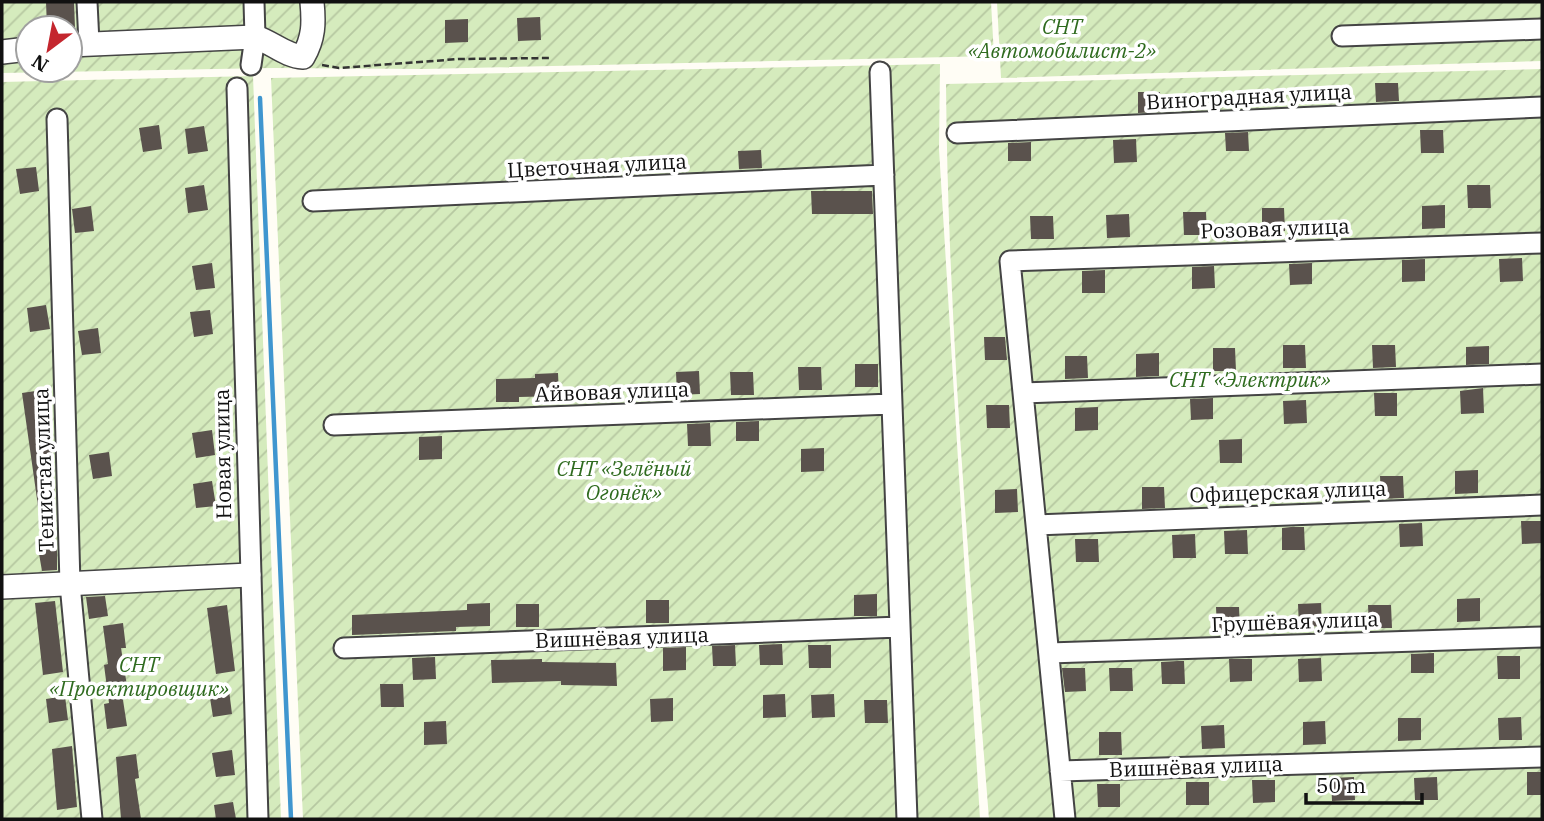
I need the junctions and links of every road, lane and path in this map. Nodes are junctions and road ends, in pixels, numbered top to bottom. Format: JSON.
{"nodes":[{"id":1,"x":254,"y":2,"type":"edge"},
{"id":2,"x":312,"y":2,"type":"edge"},
{"id":3,"x":1542,"y":30,"type":"edge"},
{"id":4,"x":1342,"y":36,"type":"dead end"},
{"id":5,"x":255,"y":37,"type":"junction"},
{"id":6,"x":84,"y":44,"type":"edge"},
{"id":7,"x":303,"y":57,"type":"junction"},
{"id":8,"x":552,"y":58,"type":"dead end"},
{"id":9,"x":251,"y":65,"type":"dead end"},
{"id":10,"x":880,"y":72,"type":"dead end"},
{"id":11,"x":237,"y":88,"type":"dead end"},
{"id":12,"x":1542,"y":107,"type":"edge"},
{"id":13,"x":57,"y":119,"type":"dead end"},
{"id":14,"x":957,"y":133,"type":"dead end"},
{"id":15,"x":884,"y":175,"type":"junction"},
{"id":16,"x":313,"y":201,"type":"dead end"},
{"id":17,"x":1542,"y":243,"type":"edge"},
{"id":18,"x":1542,"y":374,"type":"edge"},
{"id":19,"x":1023,"y":393,"type":"junction"},
{"id":20,"x":892,"y":404,"type":"junction"},
{"id":21,"x":334,"y":425,"type":"dead end"},
{"id":22,"x":1542,"y":505,"type":"edge"},
{"id":23,"x":1036,"y":525,"type":"junction"},
{"id":24,"x":249,"y":575,"type":"junction"},
{"id":25,"x":70,"y":584,"type":"junction"},
{"id":26,"x":2,"y":587,"type":"edge"},
{"id":27,"x":900,"y":628,"type":"junction"},
{"id":28,"x":1542,"y":637,"type":"edge"},
{"id":29,"x":344,"y":649,"type":"dead end"},
{"id":30,"x":1049,"y":653,"type":"junction"},
{"id":31,"x":1542,"y":757,"type":"edge"},
{"id":32,"x":1060,"y":771,"type":"junction"},
{"id":33,"x":92,"y":819,"type":"edge"},
{"id":34,"x":258,"y":819,"type":"edge"},
{"id":35,"x":907,"y":819,"type":"edge"},
{"id":36,"x":1065,"y":819,"type":"edge"}],
"edges":[{"from":1,"to":5,"type":"street"},
{"from":2,"to":7,"type":"street"},
{"from":3,"to":4,"type":"street"},
{"from":5,"to":6,"type":"street"},
{"from":5,"to":7,"type":"street"},
{"from":5,"to":9,"type":"street"},
{"from":7,"to":8,"type":"path"},
{"from":10,"to":15,"type":"street"},
{"from":11,"to":24,"type":"street","name":"Новая улица"},
{"from":12,"to":14,"type":"street","name":"Виноградная улица"},
{"from":13,"to":25,"type":"street","name":"Тенистая улица"},
{"from":15,"to":16,"type":"street","name":"Цветочная улица"},
{"from":15,"to":20,"type":"street"},
{"from":17,"to":19,"type":"street","name":"Розовая улица"},
{"from":18,"to":19,"type":"street"},
{"from":19,"to":23,"type":"street"},
{"from":20,"to":21,"type":"street","name":"Айвовая улица"},
{"from":20,"to":27,"type":"street"},
{"from":22,"to":23,"type":"street","name":"Офицерская улица"},
{"from":23,"to":30,"type":"street"},
{"from":24,"to":25,"type":"street"},
{"from":24,"to":34,"type":"street","name":"Новая улица"},
{"from":25,"to":26,"type":"street"},
{"from":25,"to":33,"type":"street","name":"Тенистая улица"},
{"from":27,"to":29,"type":"street","name":"Вишнёвая улица"},
{"from":27,"to":35,"type":"street"},
{"from":28,"to":30,"type":"street","name":"Грушёвая улица"},
{"from":30,"to":32,"type":"street"},
{"from":31,"to":32,"type":"street","name":"Вишнёвая улица"},
{"from":32,"to":36,"type":"street"}]}
